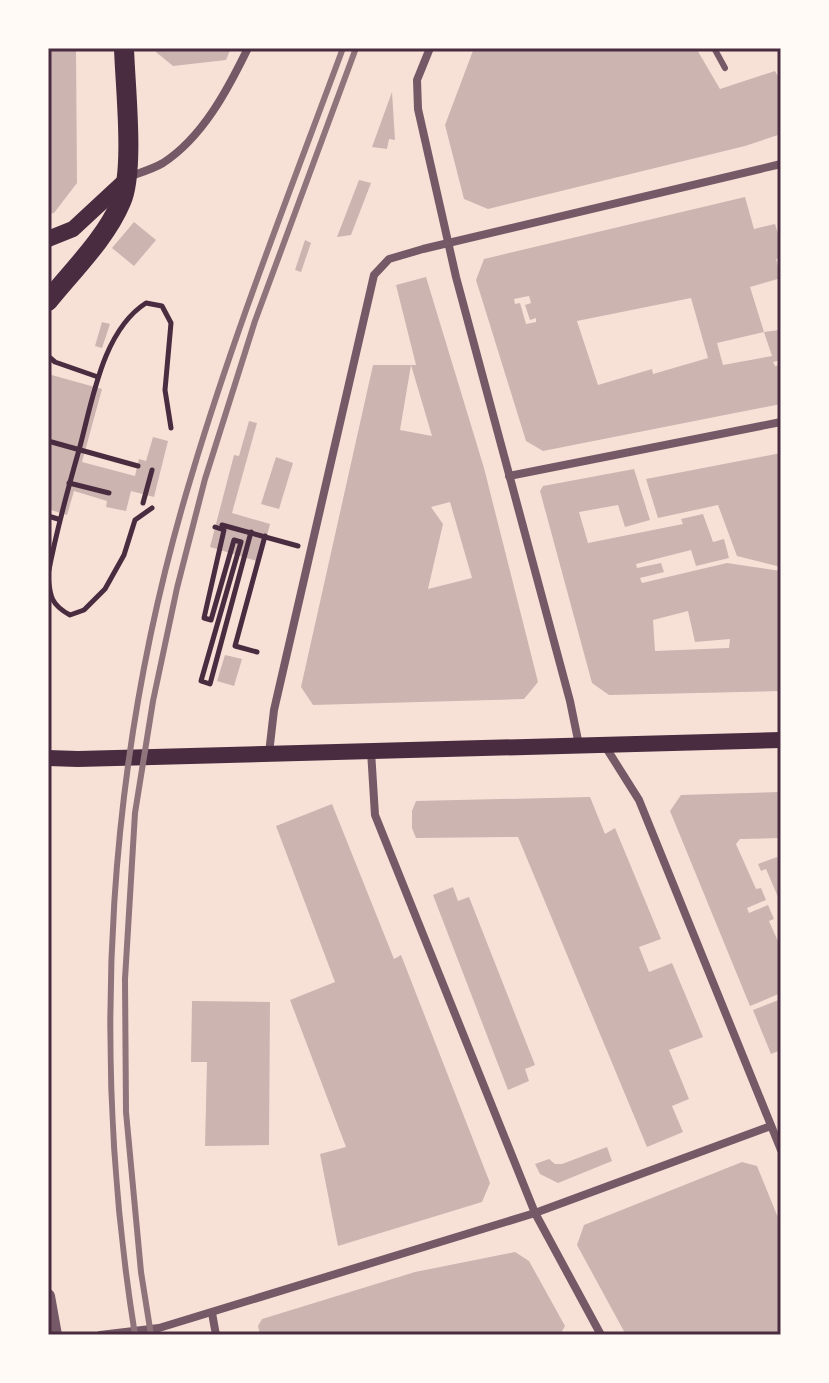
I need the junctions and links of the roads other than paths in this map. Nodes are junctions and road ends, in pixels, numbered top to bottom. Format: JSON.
{"nodes":[{"id":1,"x":124,"y":48,"type":"edge"},
{"id":2,"x":248,"y":48,"type":"edge"},
{"id":3,"x":430,"y":48,"type":"edge"},
{"id":4,"x":714,"y":48,"type":"edge"},
{"id":5,"x":725,"y":68,"type":"dead end"},
{"id":6,"x":781,"y":164,"type":"edge"},
{"id":7,"x":128,"y":178,"type":"junction"},
{"id":8,"x":48,"y":239,"type":"edge"},
{"id":9,"x":449,"y":243,"type":"junction"},
{"id":10,"x":48,"y":301,"type":"edge"},
{"id":11,"x":781,"y":422,"type":"edge"},
{"id":12,"x":509,"y":476,"type":"junction"},
{"id":13,"x":781,"y":740,"type":"edge"},
{"id":14,"x":579,"y":745,"type":"junction"},
{"id":15,"x":604,"y":745,"type":"junction"},
{"id":16,"x":371,"y":751,"type":"junction"},
{"id":17,"x":268,"y":754,"type":"junction"},
{"id":18,"x":48,"y":758,"type":"edge"},
{"id":19,"x":771,"y":1126,"type":"junction"},
{"id":20,"x":781,"y":1150,"type":"edge"},
{"id":21,"x":535,"y":1213,"type":"junction"},
{"id":22,"x":48,"y":1296,"type":"edge"},
{"id":23,"x":212,"y":1313,"type":"junction"},
{"id":24,"x":55,"y":1335,"type":"edge"},
{"id":25,"x":100,"y":1335,"type":"edge"},
{"id":26,"x":216,"y":1335,"type":"edge"},
{"id":27,"x":601,"y":1335,"type":"edge"}],
"edges":[{"from":1,"to":7,"type":"main road"},
{"from":2,"to":7,"type":"street"},
{"from":3,"to":9,"type":"street"},
{"from":4,"to":5,"type":"lane"},
{"from":6,"to":9,"type":"street"},
{"from":7,"to":8,"type":"main road"},
{"from":7,"to":10,"type":"main road"},
{"from":9,"to":12,"type":"street"},
{"from":9,"to":17,"type":"street"},
{"from":11,"to":12,"type":"street"},
{"from":12,"to":14,"type":"street"},
{"from":13,"to":15,"type":"main road"},
{"from":14,"to":15,"type":"main road"},
{"from":14,"to":16,"type":"main road"},
{"from":15,"to":19,"type":"street"},
{"from":16,"to":17,"type":"main road"},
{"from":16,"to":21,"type":"street"},
{"from":17,"to":18,"type":"main road"},
{"from":19,"to":20,"type":"street"},
{"from":19,"to":21,"type":"street"},
{"from":21,"to":23,"type":"street"},
{"from":21,"to":27,"type":"street"},
{"from":22,"to":24,"type":"street"},
{"from":23,"to":25,"type":"street"},
{"from":23,"to":26,"type":"street"}]}
